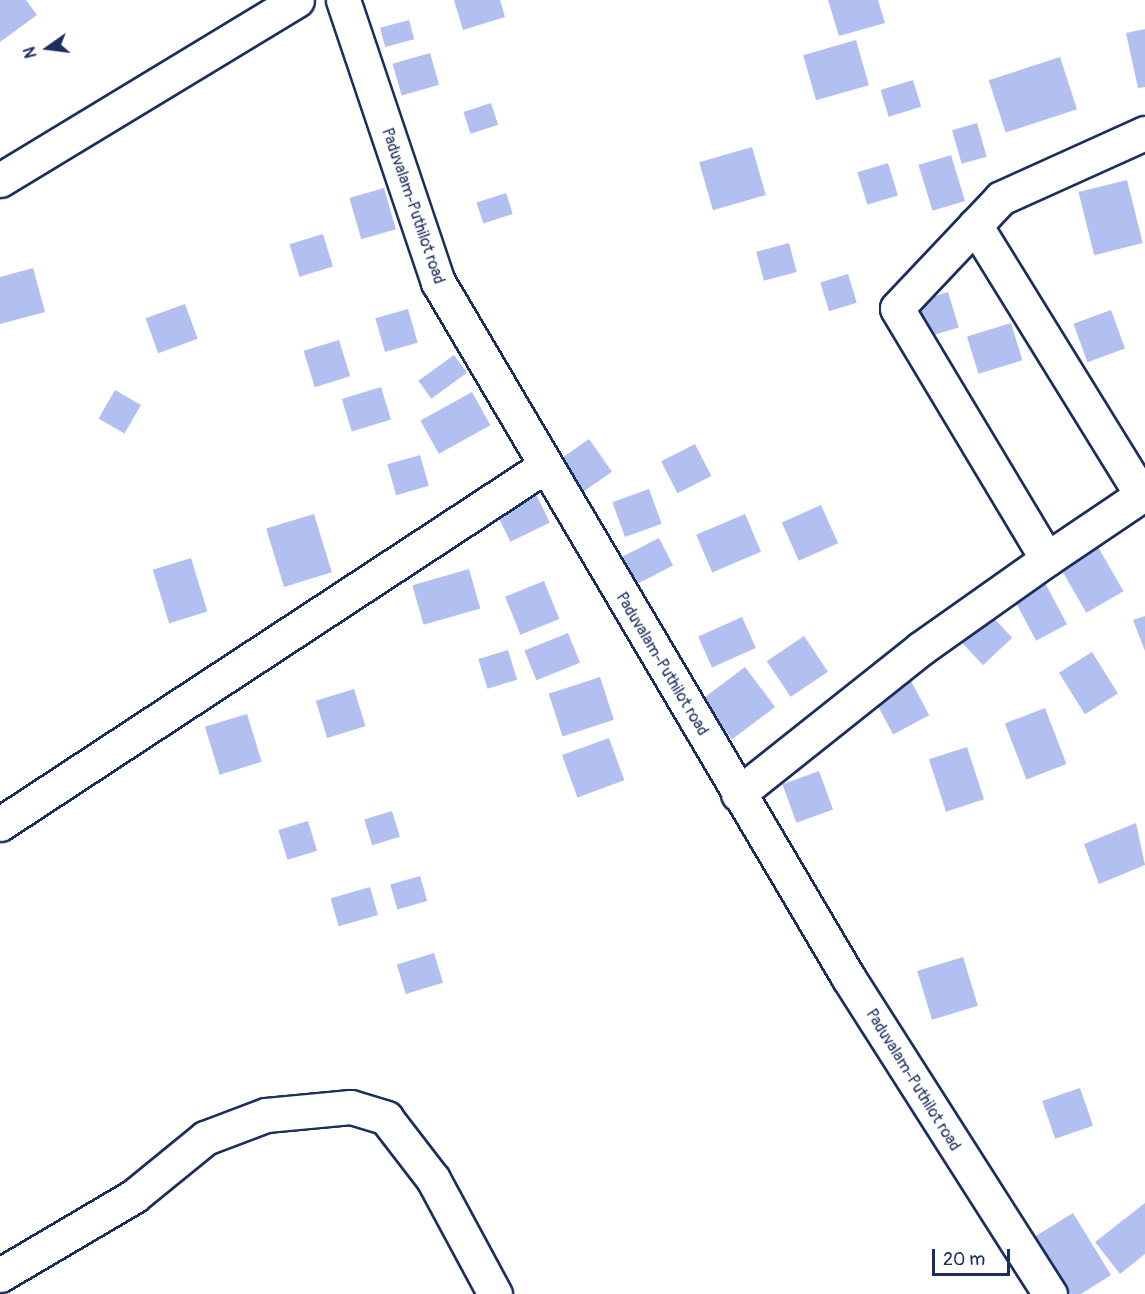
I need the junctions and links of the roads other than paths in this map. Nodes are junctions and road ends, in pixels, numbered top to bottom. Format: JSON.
{"nodes":[{"id":1,"x":297,"y":0,"type":"edge"},
{"id":2,"x":343,"y":0,"type":"edge"},
{"id":3,"x":1145,"y":133,"type":"edge"},
{"id":4,"x":0,"y":180,"type":"edge"},
{"id":5,"x":975,"y":225,"type":"junction"},
{"id":6,"x":545,"y":466,"type":"junction"},
{"id":7,"x":1143,"y":494,"type":"edge"},
{"id":8,"x":1047,"y":560,"type":"junction"},
{"id":9,"x":738,"y":794,"type":"junction"},
{"id":10,"x":0,"y":824,"type":"edge"},
{"id":11,"x":0,"y":1275,"type":"edge"},
{"id":12,"x":495,"y":1294,"type":"edge"},
{"id":13,"x":1050,"y":1294,"type":"edge"}],
"edges":[{"from":1,"to":4,"type":"street"},
{"from":2,"to":6,"type":"street","name":"Paduvalam-Puthilot road"},
{"from":3,"to":5,"type":"street"},
{"from":5,"to":7,"type":"street"},
{"from":5,"to":8,"type":"street"},
{"from":6,"to":9,"type":"street","name":"Paduvalam-Puthilot road"},
{"from":6,"to":10,"type":"street"},
{"from":7,"to":8,"type":"street"},
{"from":8,"to":9,"type":"street"},
{"from":9,"to":13,"type":"street","name":"Paduvalam-Puthilot road"},
{"from":11,"to":12,"type":"street"}]}
